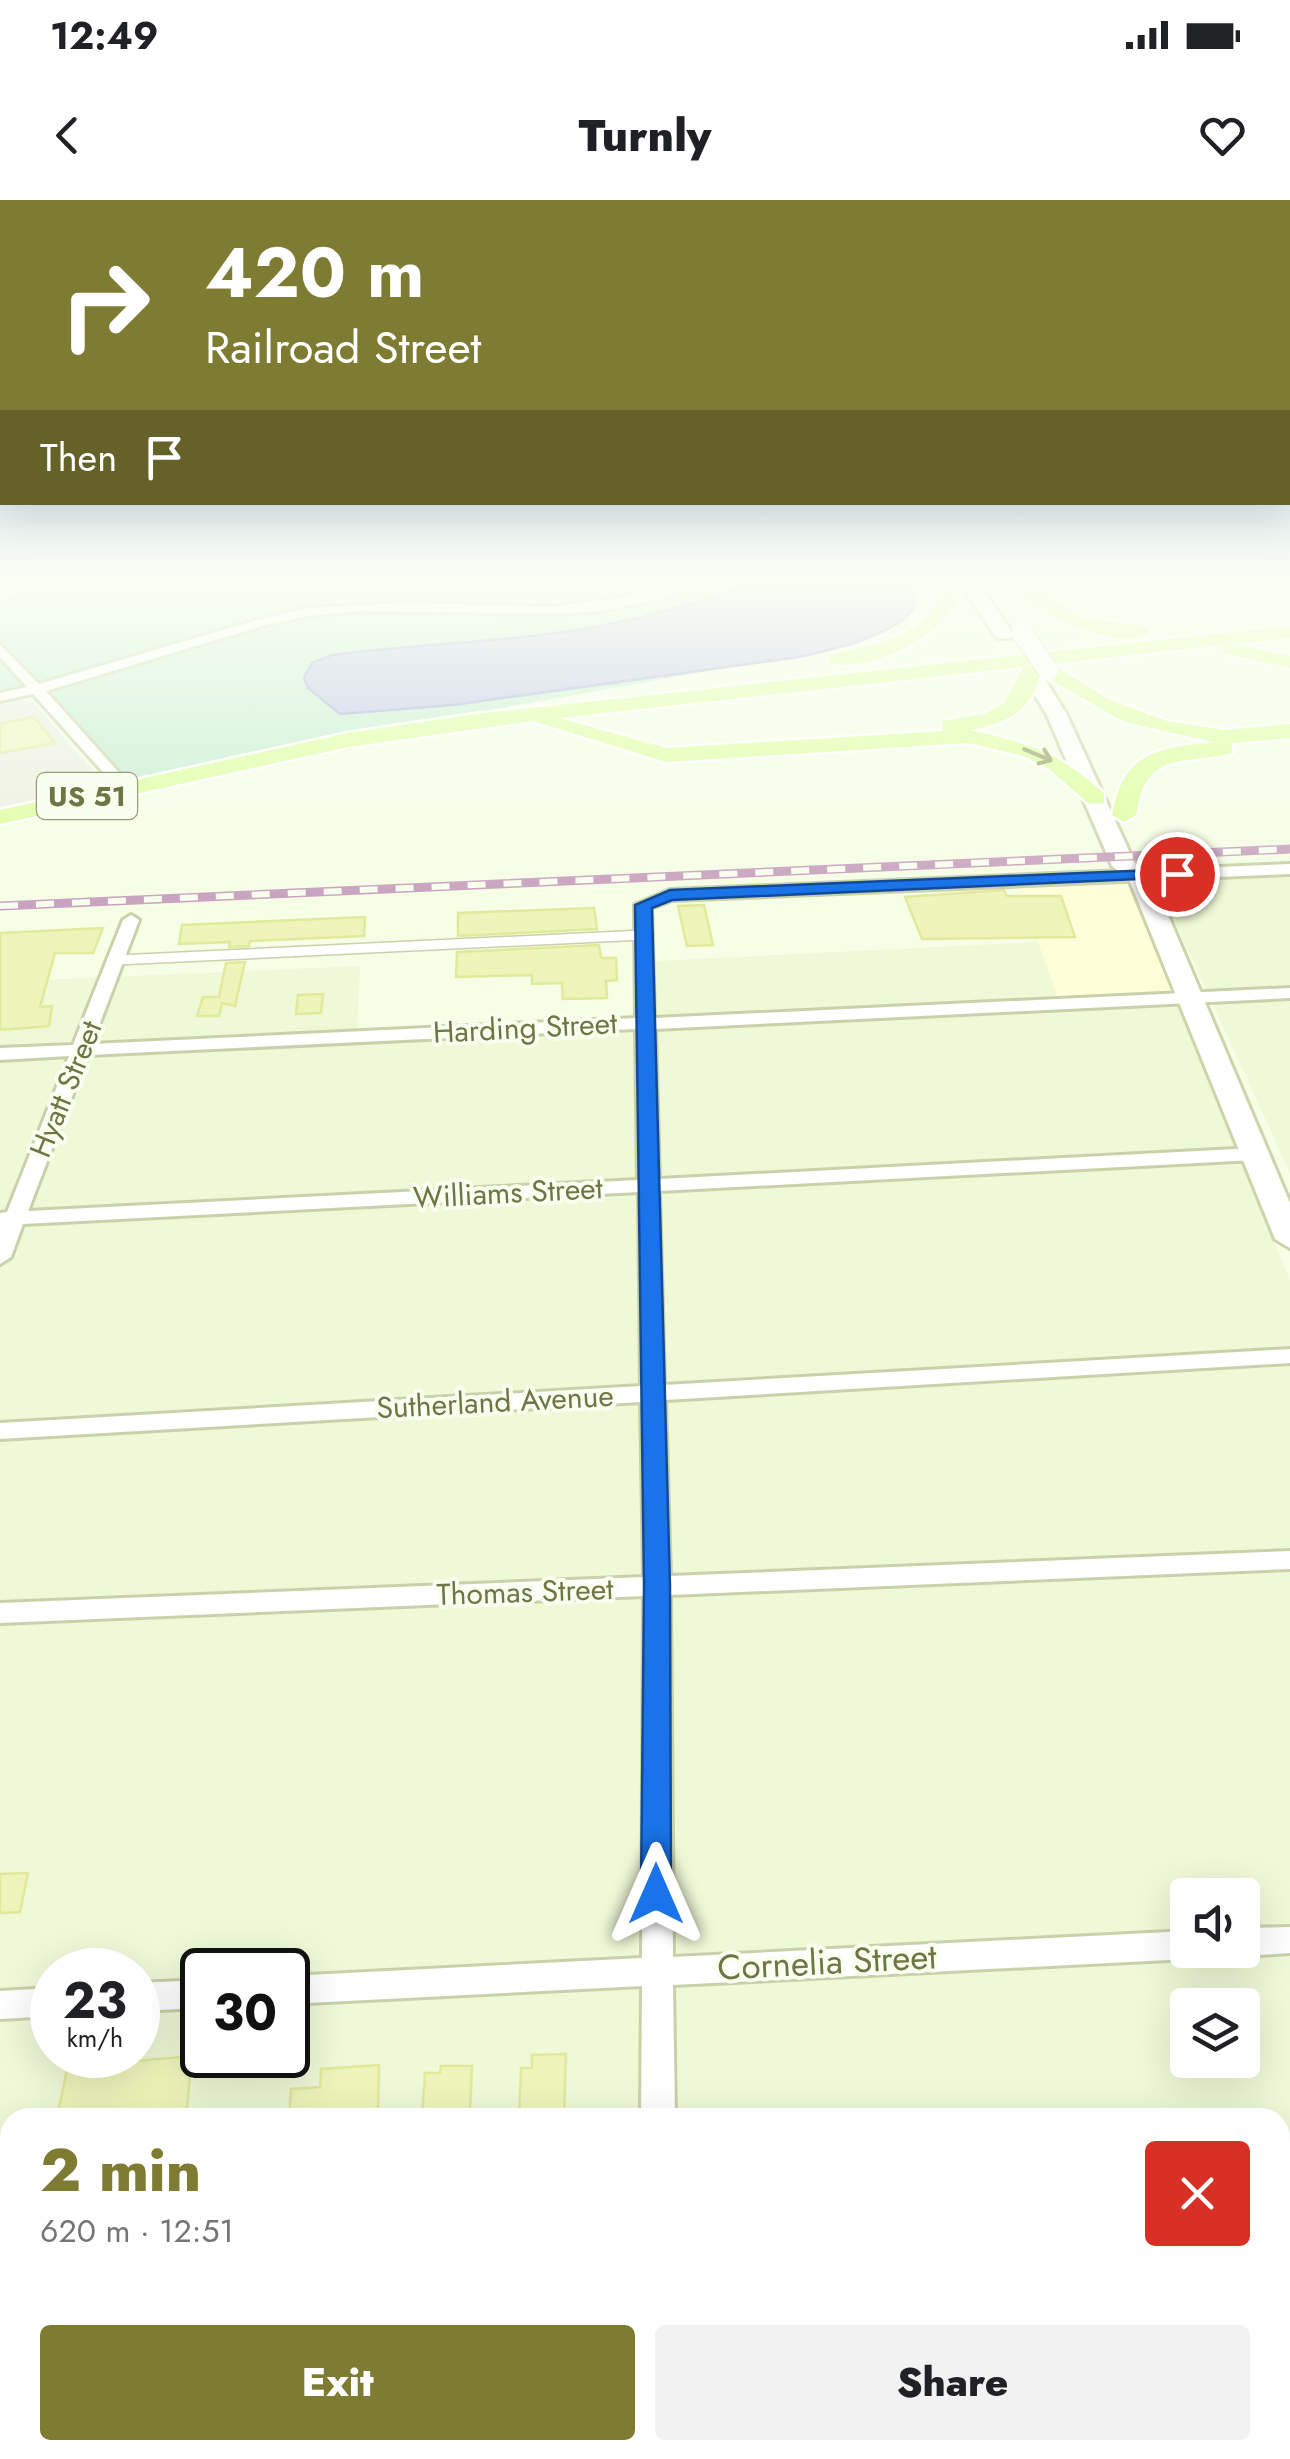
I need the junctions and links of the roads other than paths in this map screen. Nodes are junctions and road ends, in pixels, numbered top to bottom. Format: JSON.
{"nodes":[{"id":1,"x":33,"y":685,"type":"edge"},
{"id":2,"x":53,"y":685,"type":"edge"},
{"id":3,"x":675,"y":685,"type":"edge"},
{"id":4,"x":735,"y":685,"type":"edge"},
{"id":5,"x":745,"y":685,"type":"edge"},
{"id":6,"x":1030,"y":685,"type":"edge"},
{"id":7,"x":1045,"y":685,"type":"edge"},
{"id":8,"x":1050,"y":685,"type":"edge"},
{"id":9,"x":1063,"y":685,"type":"edge"},
{"id":10,"x":663,"y":686,"type":"junction"},
{"id":11,"x":37,"y":690,"type":"junction"},
{"id":12,"x":0,"y":697,"type":"edge"},
{"id":13,"x":602,"y":706,"type":"junction"},
{"id":14,"x":452,"y":725,"type":"junction"},
{"id":15,"x":1290,"y":732,"type":"edge"},
{"id":16,"x":606,"y":738,"type":"junction"},
{"id":17,"x":1290,"y":742,"type":"edge"},
{"id":18,"x":175,"y":777,"type":"junction"},
{"id":19,"x":124,"y":788,"type":"junction"},
{"id":20,"x":1096,"y":798,"type":"junction"},
{"id":21,"x":1124,"y":816,"type":"junction"},
{"id":22,"x":0,"y":817,"type":"edge"},
{"id":23,"x":1290,"y":869,"type":"edge"},
{"id":24,"x":1139,"y":876,"type":"junction"},
{"id":25,"x":132,"y":920,"type":"dead end"},
{"id":26,"x":643,"y":936,"type":"junction"},
{"id":27,"x":116,"y":960,"type":"junction"},
{"id":28,"x":1290,"y":993,"type":"edge"},
{"id":29,"x":1190,"y":998,"type":"junction"},
{"id":30,"x":646,"y":1022,"type":"junction"},
{"id":31,"x":82,"y":1050,"type":"junction"},
{"id":32,"x":0,"y":1054,"type":"edge"},
{"id":33,"x":1255,"y":1154,"type":"junction"},
{"id":34,"x":648,"y":1186,"type":"junction"},
{"id":35,"x":8,"y":1218,"type":"edge"},
{"id":36,"x":1290,"y":1239,"type":"edge"},
{"id":37,"x":0,"y":1256,"type":"edge"},
{"id":38,"x":1290,"y":1356,"type":"edge"},
{"id":39,"x":652,"y":1392,"type":"junction"},
{"id":40,"x":0,"y":1432,"type":"edge"},
{"id":41,"x":1290,"y":1560,"type":"edge"},
{"id":42,"x":657,"y":1586,"type":"junction"},
{"id":43,"x":0,"y":1614,"type":"edge"},
{"id":44,"x":1290,"y":1940,"type":"edge"},
{"id":45,"x":1260,"y":1941,"type":"edge"},
{"id":46,"x":1170,"y":1946,"type":"edge"},
{"id":47,"x":656,"y":1970,"type":"junction"},
{"id":48,"x":310,"y":1989,"type":"edge"},
{"id":49,"x":30,"y":2003,"type":"edge"},
{"id":50,"x":0,"y":2004,"type":"edge"},
{"id":51,"x":658,"y":2108,"type":"edge"}],
"edges":[{"from":1,"to":11,"type":"street"},
{"from":2,"to":11,"type":"street"},
{"from":3,"to":10,"type":"main road","number":"US 51"},
{"from":4,"to":13,"type":"main road","number":"US 51"},
{"from":5,"to":6,"type":"main road"},
{"from":7,"to":20,"type":"main road"},
{"from":8,"to":21,"type":"main road"},
{"from":9,"to":15,"type":"main road"},
{"from":10,"to":13,"type":"main road"},
{"from":10,"to":18,"type":"main road","number":"US 51"},
{"from":11,"to":12,"type":"street"},
{"from":11,"to":19,"type":"street"},
{"from":13,"to":14,"type":"main road","number":"US 51"},
{"from":13,"to":16,"type":"main road"},
{"from":14,"to":16,"type":"main road"},
{"from":14,"to":18,"type":"main road","number":"US 51"},
{"from":16,"to":20,"type":"main road","one_way":true},
{"from":17,"to":21,"type":"main road"},
{"from":18,"to":19,"type":"main road","number":"US 51"},
{"from":19,"to":22,"type":"main road","number":"US 51"},
{"from":20,"to":24,"type":"main road"},
{"from":21,"to":24,"type":"main road"},
{"from":23,"to":24,"type":"street"},
{"from":24,"to":26,"type":"street"},
{"from":24,"to":29,"type":"main road"},
{"from":25,"to":27,"type":"street","name":"Hyatt Street"},
{"from":26,"to":27,"type":"lane"},
{"from":26,"to":30,"type":"street"},
{"from":27,"to":31,"type":"street","name":"Hyatt Street"},
{"from":28,"to":29,"type":"street","name":"Harding Street"},
{"from":29,"to":30,"type":"street","name":"Harding Street"},
{"from":29,"to":33,"type":"main road"},
{"from":30,"to":31,"type":"street","name":"Harding Street"},
{"from":30,"to":34,"type":"street"},
{"from":31,"to":32,"type":"street","name":"Harding Street"},
{"from":31,"to":35,"type":"street","name":"Hyatt Street"},
{"from":33,"to":34,"type":"street","name":"Williams Street"},
{"from":33,"to":36,"type":"main road"},
{"from":34,"to":35,"type":"street","name":"Williams Street"},
{"from":34,"to":39,"type":"street"},
{"from":35,"to":37,"type":"street","name":"Hyatt Street"},
{"from":38,"to":39,"type":"street","name":"Sutherland Avenue"},
{"from":39,"to":40,"type":"street","name":"Sutherland Avenue"},
{"from":39,"to":42,"type":"street"},
{"from":41,"to":42,"type":"street","name":"Thomas Street"},
{"from":42,"to":43,"type":"street","name":"Thomas Street"},
{"from":42,"to":47,"type":"street"},
{"from":44,"to":45,"type":"street"},
{"from":46,"to":47,"type":"street","name":"Cornelia Street"},
{"from":47,"to":48,"type":"street","name":"Cornelia Street"},
{"from":47,"to":51,"type":"street"},
{"from":49,"to":50,"type":"street"}]}
